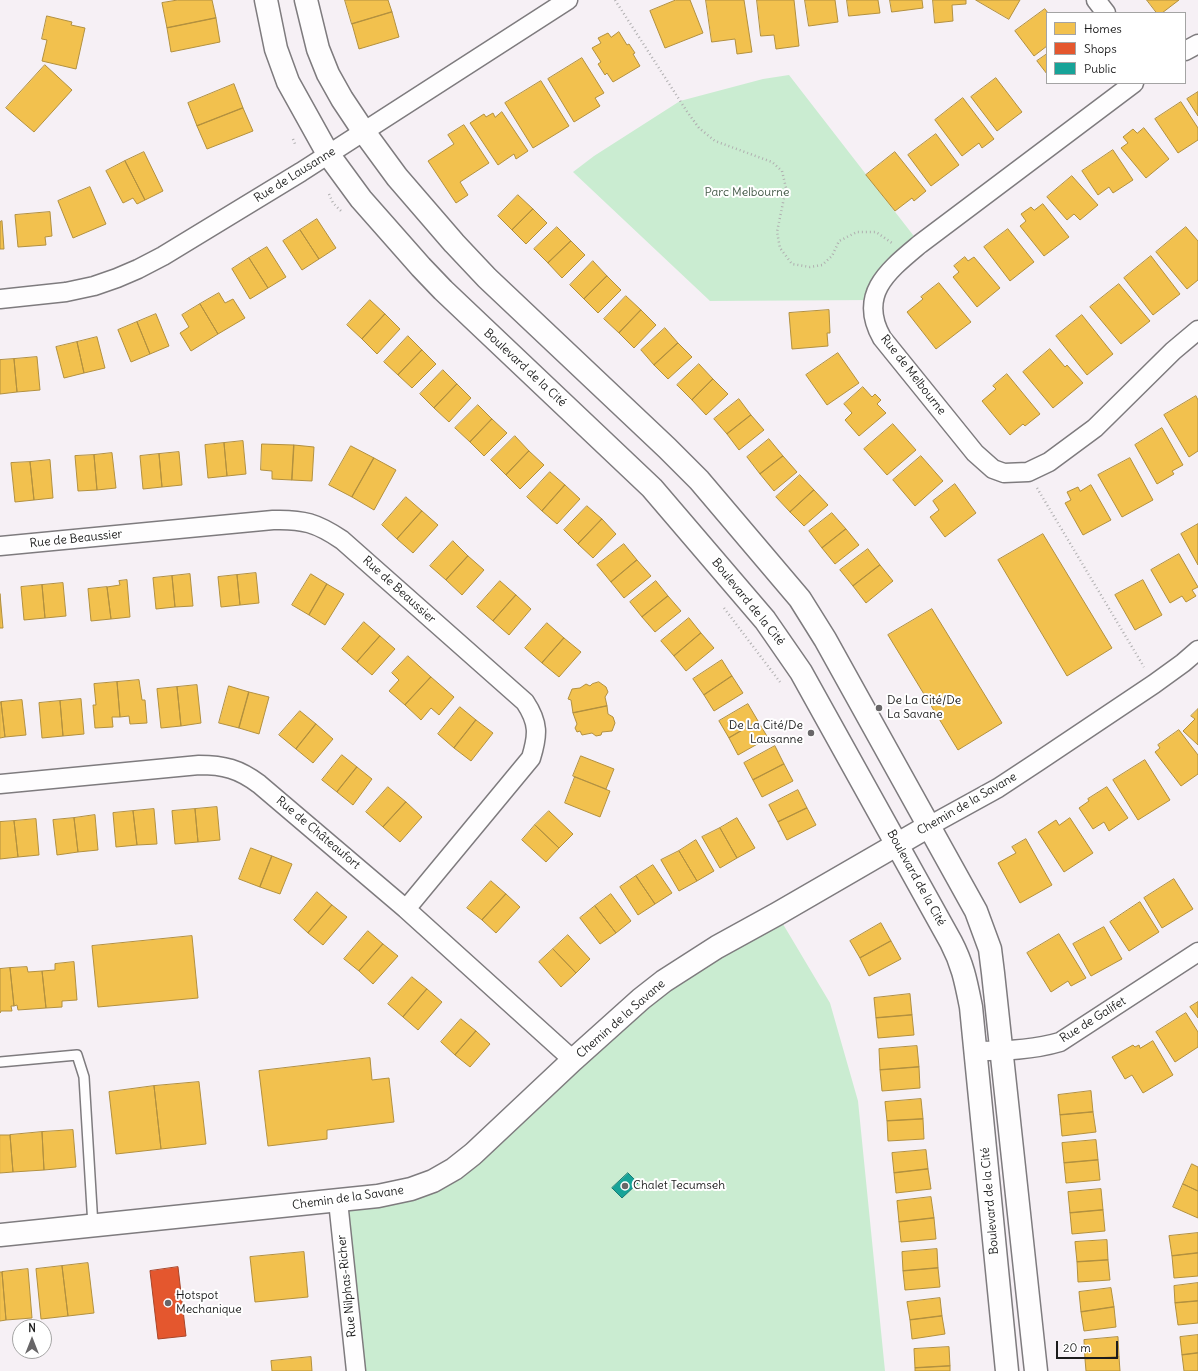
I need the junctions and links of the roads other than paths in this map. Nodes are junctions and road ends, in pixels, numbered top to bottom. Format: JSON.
{"nodes":[{"id":1,"x":266,"y":0,"type":"edge"},
{"id":2,"x":306,"y":0,"type":"edge"},
{"id":3,"x":568,"y":0,"type":"edge"},
{"id":4,"x":1096,"y":0,"type":"edge"},
{"id":5,"x":1105,"y":12,"type":"edge"},
{"id":6,"x":1198,"y":44,"type":"edge"},
{"id":7,"x":1186,"y":50,"type":"edge"},
{"id":8,"x":1133,"y":84,"type":"edge"},
{"id":9,"x":364,"y":132,"type":"junction"},
{"id":10,"x":328,"y":154,"type":"junction"},
{"id":11,"x":0,"y":299,"type":"edge"},
{"id":12,"x":1198,"y":330,"type":"edge"},
{"id":13,"x":0,"y":546,"type":"edge"},
{"id":14,"x":1198,"y":650,"type":"edge"},
{"id":15,"x":0,"y":784,"type":"edge"},
{"id":16,"x":929,"y":826,"type":"junction"},
{"id":17,"x":896,"y":844,"type":"junction"},
{"id":18,"x":406,"y":909,"type":"junction"},
{"id":19,"x":1198,"y":952,"type":"edge"},
{"id":20,"x":976,"y":1051,"type":"junction"},
{"id":21,"x":1002,"y":1051,"type":"junction"},
{"id":22,"x":573,"y":1060,"type":"junction"},
{"id":23,"x":0,"y":1062,"type":"edge"},
{"id":24,"x":338,"y":1201,"type":"junction"},
{"id":25,"x":93,"y":1226,"type":"junction"},
{"id":26,"x":0,"y":1235,"type":"edge"},
{"id":27,"x":356,"y":1371,"type":"edge"},
{"id":28,"x":1007,"y":1371,"type":"edge"},
{"id":29,"x":1036,"y":1371,"type":"edge"}],
"edges":[{"from":1,"to":10,"type":"street","name":"Boulevard de la Cité"},
{"from":2,"to":9,"type":"street"},
{"from":3,"to":9,"type":"street","name":"Rue de Lausanne"},
{"from":4,"to":5,"type":"street"},
{"from":6,"to":7,"type":"street"},
{"from":8,"to":12,"type":"street","name":"Rue de Melbourne"},
{"from":9,"to":10,"type":"street","name":"Rue de Lausanne"},
{"from":9,"to":16,"type":"street"},
{"from":10,"to":11,"type":"street","name":"Rue de Lausanne"},
{"from":10,"to":17,"type":"street","name":"Boulevard de la Cité"},
{"from":13,"to":18,"type":"street","name":"Rue de Beaussier"},
{"from":14,"to":16,"type":"street","name":"Chemin de la Savane"},
{"from":15,"to":18,"type":"street","name":"Rue de Châteaufort"},
{"from":16,"to":17,"type":"street","name":"Chemin de la Savane"},
{"from":16,"to":21,"type":"street"},
{"from":17,"to":20,"type":"street","name":"Boulevard de la Cité"},
{"from":17,"to":22,"type":"street","name":"Chemin de la Savane"},
{"from":18,"to":22,"type":"street","name":"Rue de Châteaufort"},
{"from":19,"to":21,"type":"street","name":"Rue de Galifet"},
{"from":20,"to":21,"type":"street","name":"Rue de Galifet"},
{"from":20,"to":28,"type":"street","name":"Boulevard de la Cité"},
{"from":21,"to":29,"type":"street"},
{"from":22,"to":24,"type":"street","name":"Chemin de la Savane"},
{"from":23,"to":25,"type":"lane"},
{"from":24,"to":25,"type":"street","name":"Chemin de la Savane"},
{"from":24,"to":27,"type":"street","name":"Rue Nilphas-Richer"},
{"from":25,"to":26,"type":"street","name":"Chemin de la Savane"}]}
